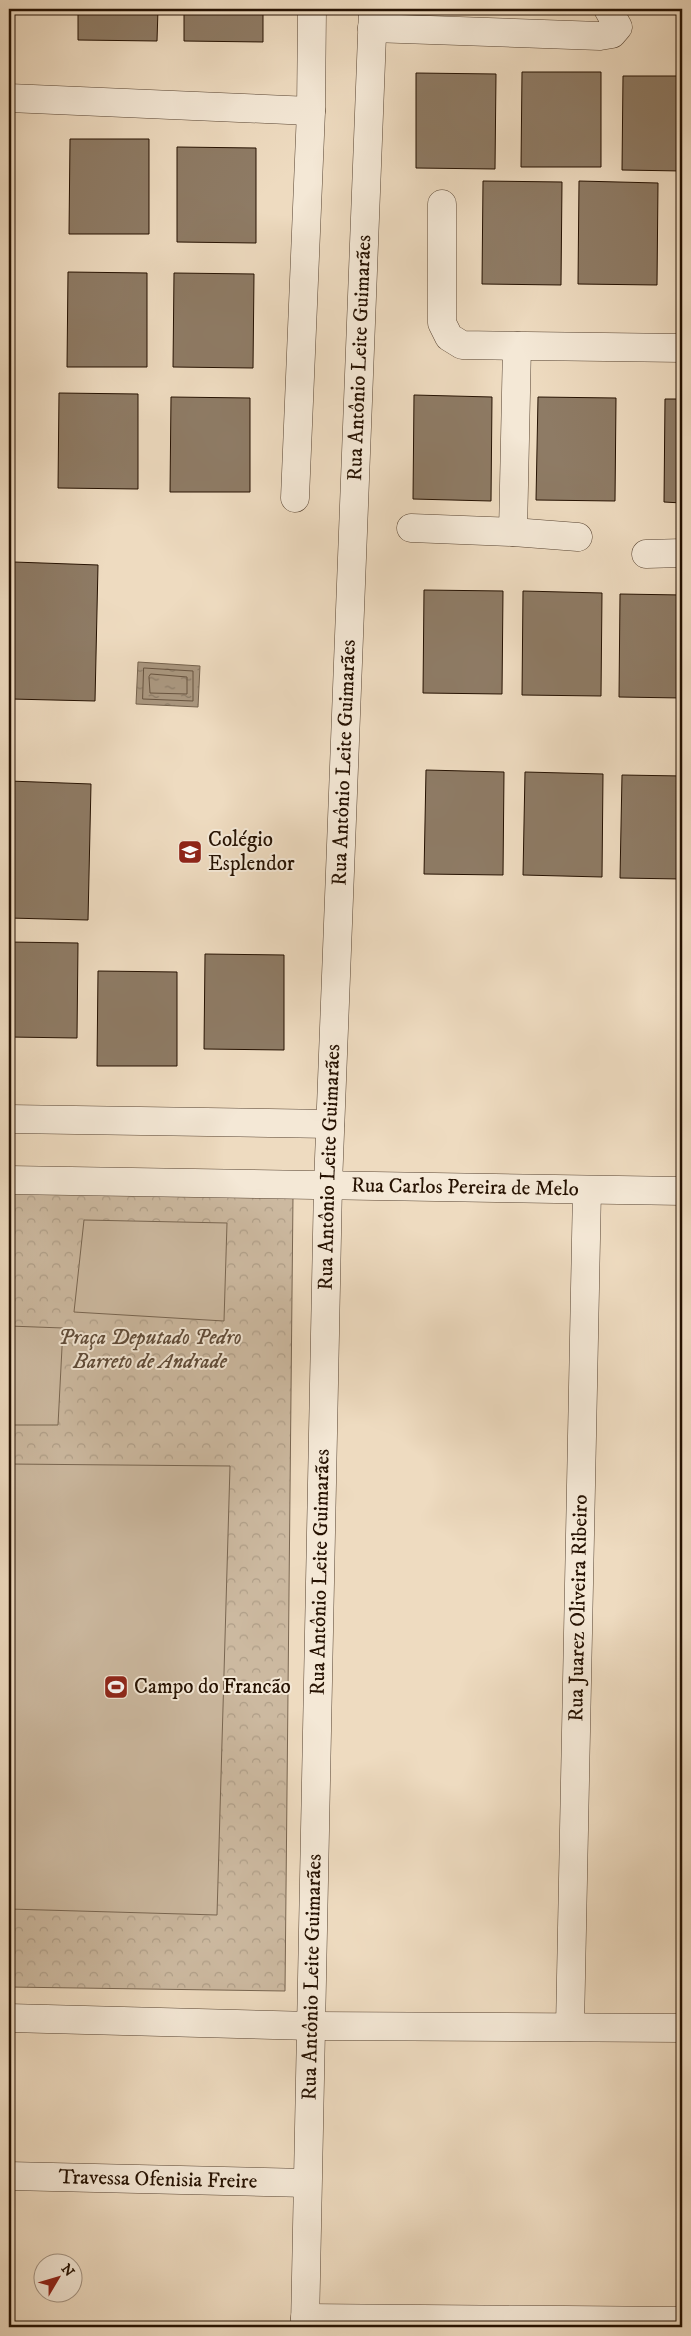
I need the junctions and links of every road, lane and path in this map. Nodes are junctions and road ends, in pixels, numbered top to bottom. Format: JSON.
{"nodes":[{"id":1,"x":312,"y":9,"type":"edge"},
{"id":2,"x":608,"y":9,"type":"edge"},
{"id":3,"x":372,"y":18,"type":"edge"},
{"id":4,"x":9,"y":98,"type":"edge"},
{"id":5,"x":311,"y":111,"type":"junction"},
{"id":6,"x":442,"y":204,"type":"dead end"},
{"id":7,"x":517,"y":346,"type":"junction"},
{"id":8,"x":682,"y":348,"type":"edge"},
{"id":9,"x":295,"y":498,"type":"dead end"},
{"id":10,"x":411,"y":528,"type":"dead end"},
{"id":11,"x":513,"y":532,"type":"junction"},
{"id":12,"x":578,"y":537,"type":"dead end"},
{"id":13,"x":682,"y":553,"type":"edge"},
{"id":14,"x":646,"y":554,"type":"dead end"},
{"id":15,"x":9,"y":1119,"type":"edge"},
{"id":16,"x":330,"y":1124,"type":"junction"},
{"id":17,"x":9,"y":1180,"type":"edge"},
{"id":18,"x":328,"y":1185,"type":"junction"},
{"id":19,"x":586,"y":1190,"type":"junction"},
{"id":20,"x":682,"y":1191,"type":"edge"},
{"id":21,"x":9,"y":2018,"type":"edge"},
{"id":22,"x":312,"y":2026,"type":"junction"},
{"id":23,"x":570,"y":2027,"type":"junction"},
{"id":24,"x":682,"y":2028,"type":"edge"},
{"id":25,"x":9,"y":2176,"type":"edge"},
{"id":26,"x":307,"y":2183,"type":"junction"},
{"id":27,"x":682,"y":2321,"type":"edge"},
{"id":28,"x":305,"y":2323,"type":"edge"}],
"edges":[{"from":1,"to":5,"type":"street"},
{"from":2,"to":3,"type":"street"},
{"from":3,"to":16,"type":"street","name":"Rua Antônio Leite Guimarães"},
{"from":4,"to":5,"type":"street"},
{"from":5,"to":9,"type":"street"},
{"from":6,"to":7,"type":"street"},
{"from":7,"to":8,"type":"street"},
{"from":7,"to":11,"type":"street"},
{"from":10,"to":11,"type":"street"},
{"from":11,"to":12,"type":"street"},
{"from":13,"to":14,"type":"street"},
{"from":15,"to":16,"type":"street"},
{"from":16,"to":18,"type":"street","name":"Rua Antônio Leite Guimarães"},
{"from":17,"to":18,"type":"street","name":"Rua Carlos Pereira de Melo"},
{"from":18,"to":19,"type":"street","name":"Rua Carlos Pereira de Melo"},
{"from":18,"to":22,"type":"street","name":"Rua Antônio Leite Guimarães"},
{"from":19,"to":20,"type":"street","name":"Rua Carlos Pereira de Melo"},
{"from":19,"to":23,"type":"street","name":"Rua Juarez Oliveira Ribeiro"},
{"from":21,"to":22,"type":"street"},
{"from":22,"to":23,"type":"street"},
{"from":22,"to":26,"type":"street","name":"Rua Antônio Leite Guimarães"},
{"from":23,"to":24,"type":"street"},
{"from":25,"to":26,"type":"street","name":"Travessa Ofenisia Freire"},
{"from":26,"to":28,"type":"street","name":"Rua Antônio Leite Guimarães"},
{"from":27,"to":28,"type":"street"}]}
